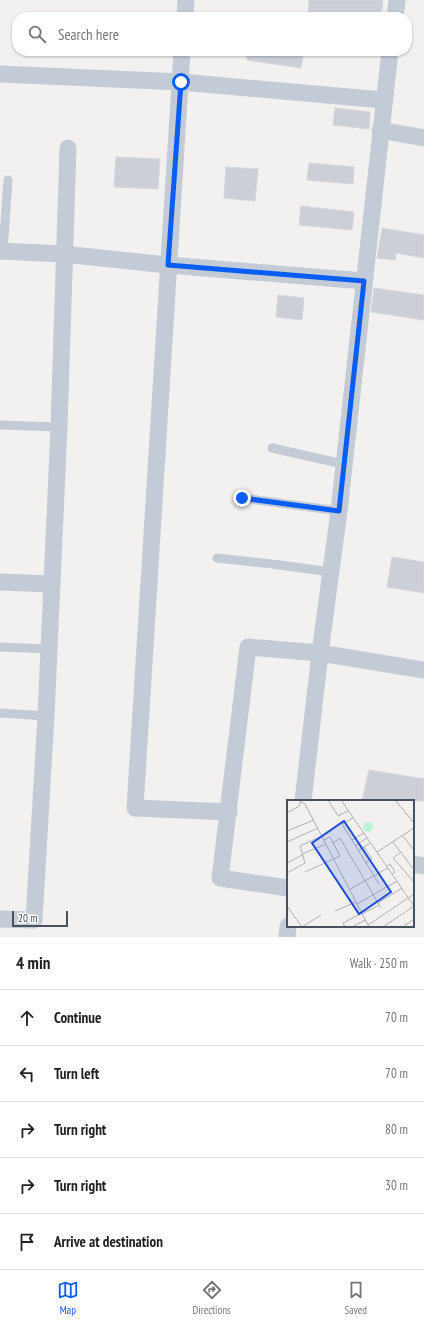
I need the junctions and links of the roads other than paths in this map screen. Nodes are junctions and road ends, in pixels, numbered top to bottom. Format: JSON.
{"nodes":[{"id":1,"x":186,"y":0,"type":"edge"},
{"id":2,"x":397,"y":0,"type":"edge"},
{"id":3,"x":185,"y":12,"type":"edge"},
{"id":4,"x":396,"y":12,"type":"edge"},
{"id":5,"x":182,"y":56,"type":"edge"},
{"id":6,"x":389,"y":56,"type":"edge"},
{"id":7,"x":0,"y":74,"type":"edge"},
{"id":8,"x":181,"y":82,"type":"junction"},
{"id":9,"x":383,"y":100,"type":"junction"},
{"id":10,"x":380,"y":130,"type":"junction"},
{"id":11,"x":424,"y":138,"type":"edge"},
{"id":12,"x":68,"y":148,"type":"dead end"},
{"id":13,"x":8,"y":180,"type":"dead end"},
{"id":14,"x":2,"y":251,"type":"edge"},
{"id":15,"x":63,"y":254,"type":"junction"},
{"id":16,"x":168,"y":265,"type":"junction"},
{"id":17,"x":364,"y":281,"type":"junction"},
{"id":18,"x":0,"y":425,"type":"edge"},
{"id":19,"x":59,"y":427,"type":"junction"},
{"id":20,"x":272,"y":448,"type":"dead end"},
{"id":21,"x":343,"y":464,"type":"junction"},
{"id":22,"x":242,"y":498,"type":"dead end"},
{"id":23,"x":339,"y":511,"type":"junction"},
{"id":24,"x":217,"y":558,"type":"dead end"},
{"id":25,"x":332,"y":572,"type":"junction"},
{"id":26,"x":0,"y":582,"type":"edge"},
{"id":27,"x":52,"y":584,"type":"junction"},
{"id":28,"x":0,"y":647,"type":"edge"},
{"id":29,"x":49,"y":649,"type":"junction"},
{"id":30,"x":320,"y":652,"type":"junction"},
{"id":31,"x":424,"y":670,"type":"edge"},
{"id":32,"x":0,"y":714,"type":"edge"},
{"id":33,"x":46,"y":716,"type":"junction"},
{"id":34,"x":303,"y":800,"type":"edge"},
{"id":35,"x":229,"y":812,"type":"junction"},
{"id":36,"x":414,"y":864,"type":"edge"},
{"id":37,"x":424,"y":866,"type":"edge"},
{"id":38,"x":287,"y":888,"type":"edge"},
{"id":39,"x":0,"y":919,"type":"edge"},
{"id":40,"x":288,"y":927,"type":"edge"},
{"id":41,"x":287,"y":937,"type":"edge"}],
"edges":[{"from":1,"to":3,"type":"street"},
{"from":2,"to":4,"type":"street"},
{"from":5,"to":8,"type":"street"},
{"from":6,"to":9,"type":"street"},
{"from":7,"to":8,"type":"street"},
{"from":8,"to":9,"type":"street"},
{"from":8,"to":16,"type":"street"},
{"from":9,"to":10,"type":"street"},
{"from":10,"to":11,"type":"street"},
{"from":10,"to":17,"type":"street"},
{"from":12,"to":15,"type":"street"},
{"from":13,"to":14,"type":"lane"},
{"from":14,"to":15,"type":"street"},
{"from":15,"to":16,"type":"street"},
{"from":15,"to":19,"type":"street"},
{"from":16,"to":17,"type":"street"},
{"from":16,"to":35,"type":"street"},
{"from":17,"to":21,"type":"street"},
{"from":18,"to":19,"type":"lane"},
{"from":19,"to":27,"type":"street"},
{"from":20,"to":21,"type":"lane"},
{"from":21,"to":23,"type":"street"},
{"from":22,"to":23,"type":"lane"},
{"from":23,"to":25,"type":"street"},
{"from":24,"to":25,"type":"lane"},
{"from":25,"to":30,"type":"street"},
{"from":26,"to":27,"type":"street"},
{"from":27,"to":29,"type":"street"},
{"from":28,"to":29,"type":"lane"},
{"from":29,"to":33,"type":"street"},
{"from":30,"to":31,"type":"street"},
{"from":30,"to":34,"type":"street"},
{"from":30,"to":35,"type":"street"},
{"from":32,"to":33,"type":"lane"},
{"from":33,"to":39,"type":"street"},
{"from":35,"to":38,"type":"street"},
{"from":36,"to":37,"type":"street"},
{"from":40,"to":41,"type":"street"}]}
